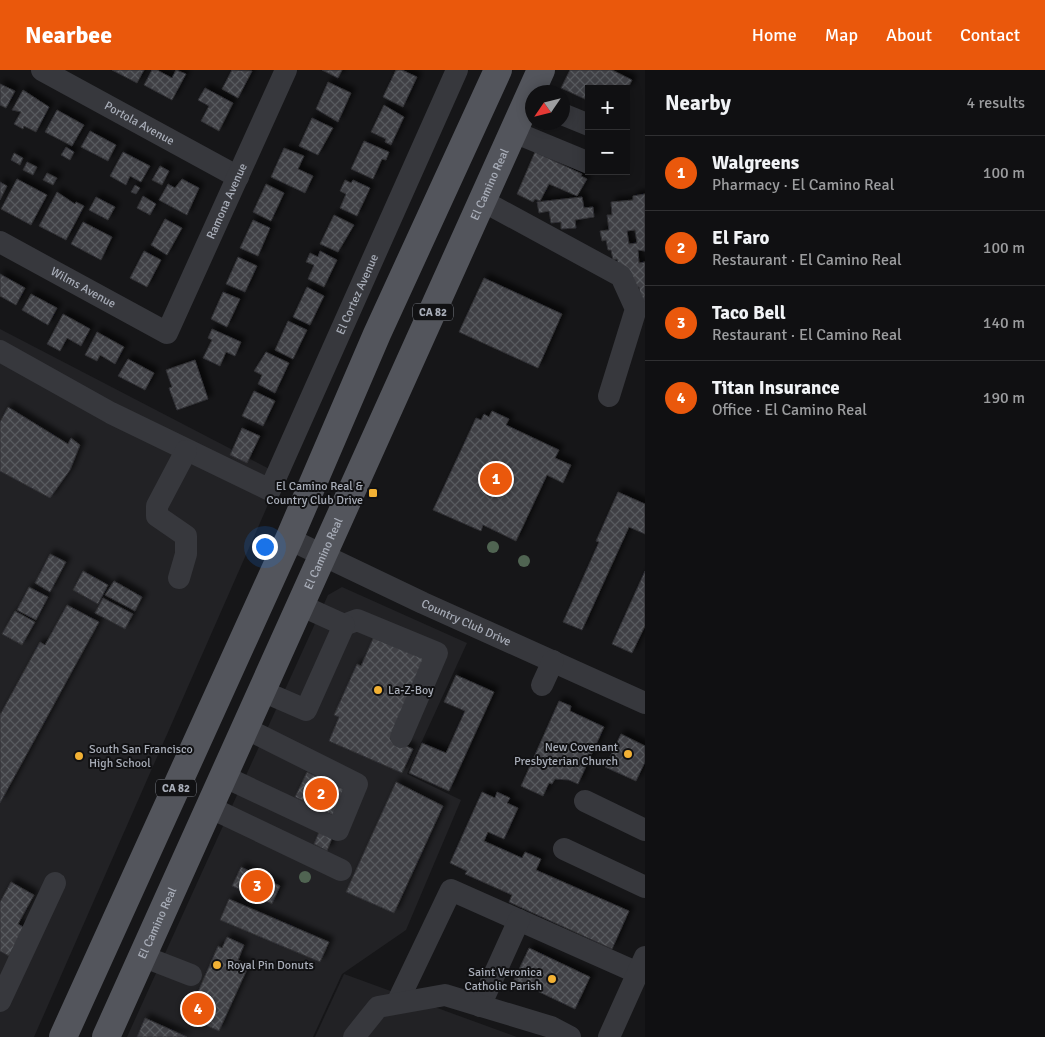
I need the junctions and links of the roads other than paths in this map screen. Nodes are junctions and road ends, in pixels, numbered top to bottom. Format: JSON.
{"nodes":[{"id":1,"x":42,"y":70,"type":"edge"},
{"id":2,"x":286,"y":70,"type":"edge"},
{"id":3,"x":458,"y":70,"type":"edge"},
{"id":4,"x":498,"y":70,"type":"edge"},
{"id":5,"x":541,"y":70,"type":"edge"},
{"id":6,"x":536,"y":85,"type":"edge"},
{"id":7,"x":525,"y":111,"type":"edge"},
{"id":8,"x":570,"y":117,"type":"edge"},
{"id":9,"x":585,"y":123,"type":"edge"},
{"id":10,"x":514,"y":132,"type":"junction"},
{"id":11,"x":585,"y":161,"type":"edge"},
{"id":12,"x":238,"y":177,"type":"junction"},
{"id":13,"x":482,"y":202,"type":"junction"},
{"id":14,"x":0,"y":242,"type":"edge"},
{"id":15,"x":167,"y":333,"type":"joint"},
{"id":16,"x":0,"y":351,"type":"edge"},
{"id":17,"x":609,"y":396,"type":"dead end"},
{"id":18,"x":186,"y":451,"type":"junction"},
{"id":19,"x":289,"y":538,"type":"junction"},
{"id":20,"x":323,"y":554,"type":"junction"},
{"id":21,"x":179,"y":578,"type":"dead end"},
{"id":22,"x":300,"y":605,"type":"junction"},
{"id":23,"x":344,"y":625,"type":"junction"},
{"id":24,"x":553,"y":661,"type":"junction"},
{"id":25,"x":542,"y":685,"type":"dead end"},
{"id":26,"x":262,"y":691,"type":"junction"},
{"id":27,"x":645,"y":703,"type":"edge"},
{"id":28,"x":245,"y":728,"type":"junction"},
{"id":29,"x":401,"y":737,"type":"dead end"},
{"id":30,"x":223,"y":776,"type":"junction"},
{"id":31,"x":585,"y":801,"type":"dead end"},
{"id":32,"x":209,"y":807,"type":"junction"},
{"id":33,"x":645,"y":830,"type":"edge"},
{"id":34,"x":564,"y":849,"type":"dead end"},
{"id":35,"x":341,"y":870,"type":"dead end"},
{"id":36,"x":55,"y":883,"type":"dead end"},
{"id":37,"x":645,"y":887,"type":"edge"},
{"id":38,"x":519,"y":920,"type":"junction"},
{"id":39,"x":142,"y":956,"type":"junction"},
{"id":40,"x":641,"y":965,"type":"edge"},
{"id":41,"x":191,"y":975,"type":"dead end"},
{"id":42,"x":0,"y":1001,"type":"edge"},
{"id":43,"x":397,"y":1003,"type":"junction"},
{"id":44,"x":480,"y":1006,"type":"junction"},
{"id":45,"x":64,"y":1037,"type":"edge"},
{"id":46,"x":106,"y":1037,"type":"edge"},
{"id":47,"x":354,"y":1037,"type":"edge"},
{"id":48,"x":570,"y":1037,"type":"edge"},
{"id":49,"x":609,"y":1037,"type":"edge"}],
"edges":[{"from":1,"to":12,"type":"street","name":"Portola Avenue"},
{"from":2,"to":12,"type":"street","name":"Ramona Avenue"},
{"from":3,"to":18,"type":"street","name":"El Cortez Avenue"},
{"from":4,"to":19,"type":"main road","number":"CA 82"},
{"from":5,"to":6,"type":"main road","name":"El Camino Real","number":"CA 82"},
{"from":7,"to":10,"type":"main road","name":"El Camino Real","number":"CA 82"},
{"from":8,"to":9,"type":"street"},
{"from":10,"to":11,"type":"street"},
{"from":10,"to":13,"type":"main road","name":"El Camino Real","number":"CA 82"},
{"from":12,"to":15,"type":"street","name":"Ramona Avenue"},
{"from":13,"to":17,"type":"street"},
{"from":13,"to":20,"type":"main road","name":"El Camino Real","number":"CA 82"},
{"from":14,"to":15,"type":"street","name":"Wilms Avenue"},
{"from":16,"to":18,"type":"street"},
{"from":18,"to":21,"type":"street"},
{"from":19,"to":20,"type":"street","name":"Country Club Drive"},
{"from":19,"to":45,"type":"main road","number":"CA 82"},
{"from":20,"to":22,"type":"main road","name":"El Camino Real","number":"CA 82"},
{"from":20,"to":24,"type":"street","name":"Country Club Drive"},
{"from":22,"to":23,"type":"street"},
{"from":22,"to":26,"type":"main road","name":"El Camino Real","number":"CA 82"},
{"from":23,"to":26,"type":"street"},
{"from":23,"to":29,"type":"street"},
{"from":24,"to":25,"type":"street"},
{"from":24,"to":27,"type":"street","name":"Country Club Drive"},
{"from":26,"to":28,"type":"main road","name":"El Camino Real","number":"CA 82"},
{"from":28,"to":30,"type":"main road","name":"El Camino Real","number":"CA 82"},
{"from":28,"to":30,"type":"street"},
{"from":30,"to":32,"type":"main road","name":"El Camino Real","number":"CA 82"},
{"from":31,"to":33,"type":"street"},
{"from":32,"to":35,"type":"street"},
{"from":32,"to":39,"type":"main road","name":"El Camino Real","number":"CA 82"},
{"from":34,"to":37,"type":"street"},
{"from":36,"to":42,"type":"street"},
{"from":38,"to":40,"type":"street"},
{"from":38,"to":43,"type":"street"},
{"from":38,"to":44,"type":"street"},
{"from":39,"to":41,"type":"street"},
{"from":39,"to":46,"type":"main road","name":"El Camino Real","number":"CA 82"},
{"from":40,"to":49,"type":"street"},
{"from":43,"to":44,"type":"street"},
{"from":43,"to":47,"type":"street"},
{"from":44,"to":48,"type":"street"}]}
